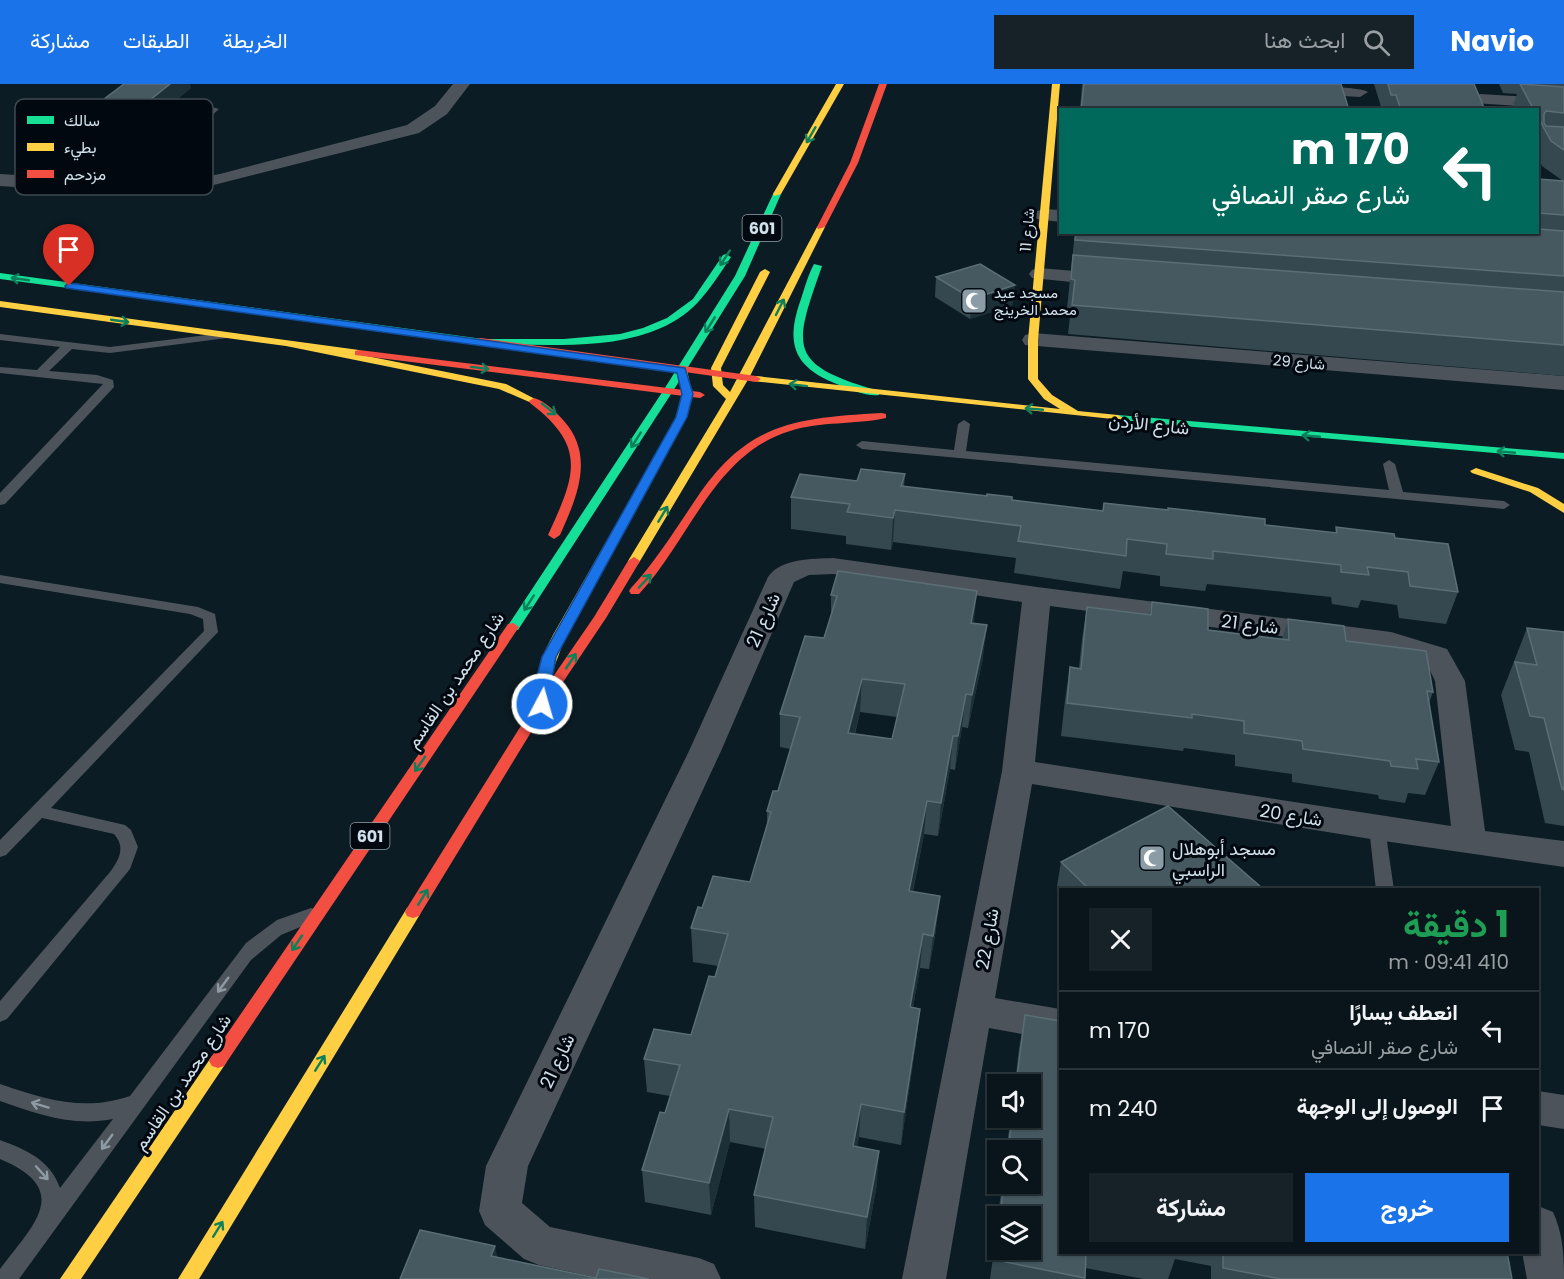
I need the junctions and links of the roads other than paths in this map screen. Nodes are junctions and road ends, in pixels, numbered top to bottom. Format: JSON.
{"nodes":[{"id":1,"x":462,"y":84,"type":"edge"},
{"id":2,"x":840,"y":84,"type":"edge"},
{"id":3,"x":873,"y":84,"type":"edge"},
{"id":4,"x":883,"y":84,"type":"edge"},
{"id":5,"x":1056,"y":84,"type":"edge"},
{"id":6,"x":1223,"y":84,"type":"edge"},
{"id":7,"x":1359,"y":88,"type":"edge"},
{"id":8,"x":1479,"y":98,"type":"edge"},
{"id":9,"x":1564,"y":104,"type":"edge"},
{"id":10,"x":1365,"y":108,"type":"edge"},
{"id":11,"x":1057,"y":116,"type":"edge"},
{"id":12,"x":865,"y":136,"type":"junction"},
{"id":13,"x":1055,"y":160,"type":"edge"},
{"id":14,"x":0,"y":180,"type":"edge"},
{"id":15,"x":213,"y":180,"type":"edge"},
{"id":16,"x":15,"y":181,"type":"edge"},
{"id":17,"x":780,"y":203,"type":"junction"},
{"id":18,"x":828,"y":214,"type":"junction"},
{"id":19,"x":1052,"y":216,"type":"edge"},
{"id":20,"x":750,"y":219,"type":"dead end"},
{"id":21,"x":735,"y":243,"type":"dead end"},
{"id":22,"x":770,"y":261,"type":"dead end"},
{"id":23,"x":1039,"y":274,"type":"junction"},
{"id":24,"x":0,"y":276,"type":"edge"},
{"id":25,"x":1134,"y":282,"type":"edge"},
{"id":26,"x":0,"y":304,"type":"edge"},
{"id":27,"x":22,"y":307,"type":"junction"},
{"id":28,"x":0,"y":311,"type":"edge"},
{"id":29,"x":228,"y":336,"type":"junction"},
{"id":30,"x":0,"y":337,"type":"edge"},
{"id":31,"x":1033,"y":340,"type":"junction"},
{"id":32,"x":485,"y":341,"type":"junction"},
{"id":33,"x":290,"y":344,"type":"junction"},
{"id":34,"x":68,"y":346,"type":"junction"},
{"id":35,"x":0,"y":370,"type":"edge"},
{"id":36,"x":682,"y":370,"type":"junction"},
{"id":37,"x":40,"y":373,"type":"junction"},
{"id":38,"x":715,"y":374,"type":"junction"},
{"id":39,"x":744,"y":378,"type":"junction"},
{"id":40,"x":1564,"y":383,"type":"edge"},
{"id":41,"x":1026,"y":386,"type":"junction"},
{"id":42,"x":668,"y":391,"type":"junction"},
{"id":43,"x":875,"y":393,"type":"junction"},
{"id":44,"x":687,"y":394,"type":"junction"},
{"id":45,"x":737,"y":400,"type":"junction"},
{"id":46,"x":992,"y":405,"type":"junction"},
{"id":47,"x":812,"y":408,"type":"dead end"},
{"id":48,"x":1076,"y":413,"type":"junction"},
{"id":49,"x":964,"y":424,"type":"dead end"},
{"id":50,"x":1180,"y":425,"type":"junction"},
{"id":51,"x":1258,"y":432,"type":"junction"},
{"id":52,"x":1194,"y":439,"type":"dead end"},
{"id":53,"x":862,"y":445,"type":"dead end"},
{"id":54,"x":1249,"y":445,"type":"dead end"},
{"id":55,"x":959,"y":454,"type":"junction"},
{"id":56,"x":1564,"y":456,"type":"edge"},
{"id":57,"x":1389,"y":464,"type":"dead end"},
{"id":58,"x":1531,"y":475,"type":"dead end"},
{"id":59,"x":1396,"y":495,"type":"junction"},
{"id":60,"x":0,"y":501,"type":"edge"},
{"id":61,"x":1504,"y":506,"type":"dead end"},
{"id":62,"x":1564,"y":510,"type":"edge"},
{"id":63,"x":544,"y":551,"type":"dead end"},
{"id":64,"x":0,"y":579,"type":"edge"},
{"id":65,"x":528,"y":579,"type":"dead end"},
{"id":66,"x":1037,"y":596,"type":"junction"},
{"id":67,"x":600,"y":618,"type":"junction"},
{"id":68,"x":474,"y":686,"type":"junction"},
{"id":69,"x":542,"y":704,"type":"junction"},
{"id":70,"x":1018,"y":771,"type":"junction"},
{"id":71,"x":38,"y":811,"type":"junction"},
{"id":72,"x":1377,"y":828,"type":"junction"},
{"id":73,"x":1469,"y":840,"type":"junction"},
{"id":74,"x":0,"y":851,"type":"edge"},
{"id":75,"x":1564,"y":854,"type":"edge"},
{"id":76,"x":1385,"y":888,"type":"edge"},
{"id":77,"x":317,"y":914,"type":"junction"},
{"id":78,"x":974,"y":1010,"type":"junction"},
{"id":79,"x":0,"y":1014,"type":"edge"},
{"id":80,"x":1059,"y":1024,"type":"edge"},
{"id":81,"x":0,"y":1092,"type":"edge"},
{"id":82,"x":136,"y":1102,"type":"junction"},
{"id":83,"x":1539,"y":1107,"type":"edge"},
{"id":84,"x":1564,"y":1112,"type":"edge"},
{"id":85,"x":0,"y":1149,"type":"edge"},
{"id":86,"x":50,"y":1219,"type":"junction"},
{"id":87,"x":1539,"y":1231,"type":"edge"},
{"id":88,"x":6,"y":1279,"type":"edge"},
{"id":89,"x":70,"y":1279,"type":"edge"},
{"id":90,"x":188,"y":1279,"type":"edge"},
{"id":91,"x":699,"y":1279,"type":"edge"},
{"id":92,"x":924,"y":1279,"type":"edge"},
{"id":93,"x":1549,"y":1279,"type":"edge"}],
"edges":[{"from":1,"to":15,"type":"street"},
{"from":2,"to":17,"type":"main road","name":"شارع محمد بن القاسم","number":"601","one_way":true},
{"from":3,"to":12,"type":"main road"},
{"from":4,"to":12,"type":"main road"},
{"from":5,"to":11,"type":"main road","name":"شارع 11"},
{"from":6,"to":7,"type":"street"},
{"from":7,"to":10,"type":"street"},
{"from":8,"to":9,"type":"street"},
{"from":11,"to":13,"type":"main road","name":"شارع 11"},
{"from":12,"to":18,"type":"main road"},
{"from":13,"to":19,"type":"main road","name":"شارع 11"},
{"from":14,"to":16,"type":"street"},
{"from":17,"to":20,"type":"main road"},
{"from":17,"to":36,"type":"main road","name":"شارع محمد بن القاسم","number":"601","one_way":true},
{"from":39,"to":18,"type":"main road","one_way":true},
{"from":18,"to":43,"type":"main road"},
{"from":19,"to":23,"type":"main road","name":"شارع 11"},
{"from":21,"to":32,"type":"main road","one_way":true},
{"from":22,"to":38,"type":"main road"},
{"from":23,"to":25,"type":"street"},
{"from":23,"to":31,"type":"main road","name":"شارع 11"},
{"from":32,"to":24,"type":"main road","one_way":true},
{"from":26,"to":27,"type":"main road"},
{"from":27,"to":28,"type":"lane"},
{"from":27,"to":29,"type":"main road","one_way":true},
{"from":29,"to":33,"type":"main road"},
{"from":29,"to":34,"type":"lane"},
{"from":30,"to":34,"type":"lane"},
{"from":31,"to":40,"type":"street","name":"شارع 29"},
{"from":31,"to":41,"type":"main road","name":"شارع 11"},
{"from":32,"to":36,"type":"main road","name":"شارع الأردن"},
{"from":33,"to":42,"type":"main road","one_way":true},
{"from":33,"to":63,"type":"main road","one_way":true},
{"from":34,"to":37,"type":"lane"},
{"from":35,"to":37,"type":"lane"},
{"from":36,"to":38,"type":"main road","name":"شارع الأردن"},
{"from":36,"to":42,"type":"main road","name":"شارع محمد بن القاسم","number":"601"},
{"from":36,"to":44,"type":"main road"},
{"from":37,"to":60,"type":"lane"},
{"from":38,"to":39,"type":"main road","name":"شارع الأردن"},
{"from":38,"to":45,"type":"main road"},
{"from":43,"to":39,"type":"main road","name":"شارع الأردن","one_way":true},
{"from":39,"to":45,"type":"main road"},
{"from":41,"to":46,"type":"main road"},
{"from":41,"to":48,"type":"main road"},
{"from":42,"to":44,"type":"main road"},
{"from":42,"to":68,"type":"main road","name":"شارع محمد بن القاسم","number":"601","one_way":true},
{"from":43,"to":46,"type":"main road","name":"شارع الأردن"},
{"from":44,"to":45,"type":"main road"},
{"from":44,"to":69,"type":"main road"},
{"from":67,"to":45,"type":"main road","one_way":true},
{"from":48,"to":46,"type":"main road","name":"شارع الأردن","one_way":true},
{"from":67,"to":47,"type":"main road","one_way":true},
{"from":48,"to":50,"type":"main road","name":"شارع الأردن"},
{"from":49,"to":55,"type":"lane"},
{"from":50,"to":51,"type":"main road","name":"شارع الأردن"},
{"from":50,"to":52,"type":"main road"},
{"from":51,"to":54,"type":"main road"},
{"from":56,"to":51,"type":"main road","name":"شارع الأردن","one_way":true},
{"from":53,"to":55,"type":"lane"},
{"from":55,"to":59,"type":"lane"},
{"from":57,"to":59,"type":"lane"},
{"from":58,"to":62,"type":"main road"},
{"from":59,"to":61,"type":"lane"},
{"from":64,"to":71,"type":"lane"},
{"from":65,"to":68,"type":"main road"},
{"from":66,"to":70,"type":"street","name":"شارع 22"},
{"from":66,"to":73,"type":"street","name":"شارع 21"},
{"from":66,"to":91,"type":"street","name":"شارع 21"},
{"from":69,"to":67,"type":"main road","one_way":true},
{"from":68,"to":77,"type":"main road","name":"شارع محمد بن القاسم","number":"601","one_way":true},
{"from":90,"to":69,"type":"main road","one_way":true},
{"from":70,"to":72,"type":"street","name":"شارع 20"},
{"from":70,"to":78,"type":"street","name":"شارع 22"},
{"from":71,"to":74,"type":"lane"},
{"from":71,"to":79,"type":"lane"},
{"from":72,"to":73,"type":"street","name":"شارع 20"},
{"from":72,"to":76,"type":"lane"},
{"from":73,"to":75,"type":"street","name":"شارع 20"},
{"from":77,"to":82,"type":"lane","one_way":true},
{"from":77,"to":89,"type":"main road","name":"شارع محمد بن القاسم","number":"601","one_way":true},
{"from":78,"to":80,"type":"street"},
{"from":78,"to":92,"type":"street","name":"شارع 22"},
{"from":82,"to":81,"type":"lane","one_way":true},
{"from":82,"to":86,"type":"lane","one_way":true},
{"from":83,"to":84,"type":"street"},
{"from":85,"to":86,"type":"lane","one_way":true},
{"from":86,"to":88,"type":"lane"},
{"from":87,"to":93,"type":"street"}]}
